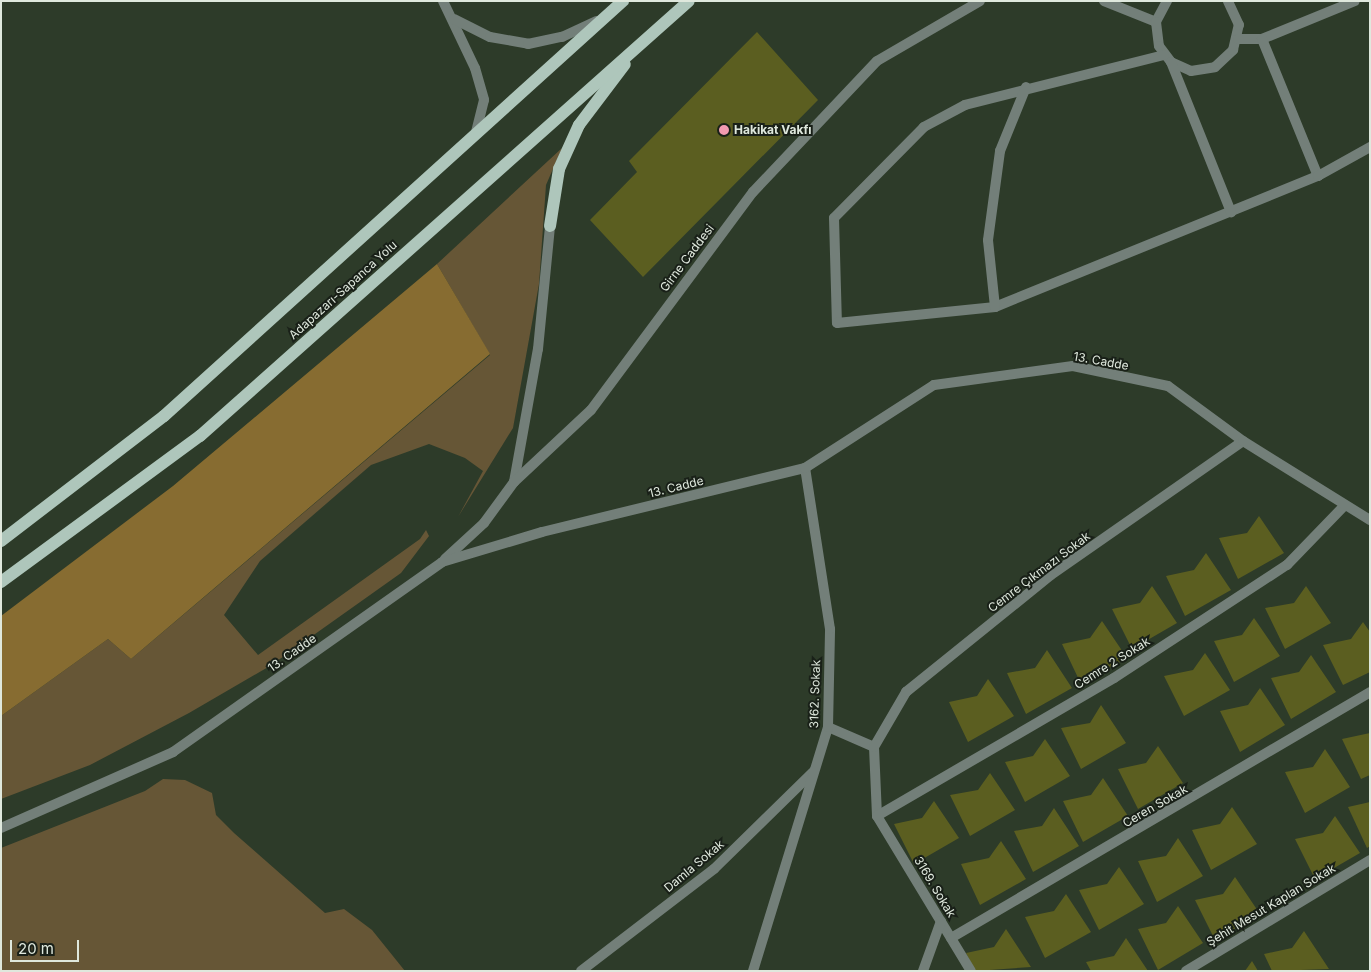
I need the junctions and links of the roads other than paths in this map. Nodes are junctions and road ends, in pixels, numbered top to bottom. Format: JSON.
{"nodes":[{"id":1,"x":443,"y":1,"type":"edge"},
{"id":2,"x":623,"y":1,"type":"edge"},
{"id":3,"x":689,"y":1,"type":"edge"},
{"id":4,"x":980,"y":1,"type":"edge"},
{"id":5,"x":1104,"y":1,"type":"edge"},
{"id":6,"x":1167,"y":1,"type":"edge"},
{"id":7,"x":1228,"y":1,"type":"edge"},
{"id":8,"x":1355,"y":1,"type":"edge"},
{"id":9,"x":605,"y":18,"type":"junction"},
{"id":10,"x":454,"y":19,"type":"junction"},
{"id":11,"x":1156,"y":22,"type":"junction"},
{"id":12,"x":1238,"y":39,"type":"junction"},
{"id":13,"x":1262,"y":39,"type":"junction"},
{"id":14,"x":642,"y":41,"type":"junction"},
{"id":15,"x":1167,"y":58,"type":"junction"},
{"id":16,"x":1026,"y":87,"type":"junction"},
{"id":17,"x":474,"y":136,"type":"junction"},
{"id":18,"x":1370,"y":148,"type":"edge"},
{"id":19,"x":1318,"y":176,"type":"junction"},
{"id":20,"x":1231,"y":212,"type":"junction"},
{"id":21,"x":550,"y":226,"type":"joint"},
{"id":22,"x":995,"y":306,"type":"junction"},
{"id":23,"x":1244,"y":441,"type":"junction"},
{"id":24,"x":805,"y":468,"type":"junction"},
{"id":25,"x":514,"y":482,"type":"junction"},
{"id":26,"x":1343,"y":507,"type":"junction"},
{"id":27,"x":1370,"y":520,"type":"edge"},
{"id":28,"x":1,"y":540,"type":"edge"},
{"id":29,"x":442,"y":562,"type":"junction"},
{"id":30,"x":1,"y":582,"type":"edge"},
{"id":31,"x":1370,"y":692,"type":"edge"},
{"id":32,"x":828,"y":727,"type":"junction"},
{"id":33,"x":874,"y":747,"type":"junction"},
{"id":34,"x":815,"y":771,"type":"junction"},
{"id":35,"x":877,"y":816,"type":"junction"},
{"id":36,"x":1,"y":828,"type":"edge"},
{"id":37,"x":1370,"y":860,"type":"edge"},
{"id":38,"x":941,"y":921,"type":"junction"},
{"id":39,"x":951,"y":938,"type":"junction"},
{"id":40,"x":581,"y":971,"type":"edge"},
{"id":41,"x":753,"y":971,"type":"edge"},
{"id":42,"x":922,"y":971,"type":"edge"},
{"id":43,"x":971,"y":971,"type":"edge"},
{"id":44,"x":1186,"y":971,"type":"edge"}],
"edges":[{"from":1,"to":10,"type":"street"},
{"from":2,"to":9,"type":"main road"},
{"from":3,"to":14,"type":"main road","name":"Adapazarı-Sapanca Yolu"},
{"from":4,"to":25,"type":"street","name":"Girne Caddesi"},
{"from":5,"to":11,"type":"street"},
{"from":6,"to":11,"type":"street"},
{"from":7,"to":12,"type":"street"},
{"from":8,"to":13,"type":"street"},
{"from":9,"to":10,"type":"street"},
{"from":9,"to":17,"type":"main road"},
{"from":10,"to":17,"type":"street"},
{"from":11,"to":15,"type":"street"},
{"from":12,"to":13,"type":"street"},
{"from":12,"to":15,"type":"street"},
{"from":13,"to":19,"type":"street"},
{"from":14,"to":21,"type":"main road"},
{"from":14,"to":30,"type":"main road","name":"Adapazarı-Sapanca Yolu"},
{"from":15,"to":16,"type":"street"},
{"from":15,"to":20,"type":"street"},
{"from":16,"to":22,"type":"street"},
{"from":16,"to":22,"type":"street"},
{"from":17,"to":28,"type":"main road"},
{"from":18,"to":19,"type":"street"},
{"from":19,"to":20,"type":"street"},
{"from":20,"to":22,"type":"street"},
{"from":21,"to":25,"type":"street"},
{"from":23,"to":24,"type":"street","name":"13. Cadde"},
{"from":23,"to":26,"type":"street","name":"13. Cadde"},
{"from":23,"to":33,"type":"street","name":"Cemre Çıkmazı Sokak"},
{"from":24,"to":29,"type":"street","name":"13. Cadde"},
{"from":24,"to":32,"type":"street","name":"3162. Sokak"},
{"from":25,"to":29,"type":"street","name":"Girne Caddesi"},
{"from":26,"to":27,"type":"street","name":"13. Cadde"},
{"from":26,"to":35,"type":"street","name":"Cemre 2 Sokak"},
{"from":29,"to":36,"type":"street","name":"13. Cadde"},
{"from":31,"to":39,"type":"street","name":"Ceren Sokak"},
{"from":32,"to":33,"type":"street"},
{"from":32,"to":34,"type":"street","name":"3162. Sokak"},
{"from":33,"to":35,"type":"street"},
{"from":34,"to":40,"type":"street","name":"Damla Sokak"},
{"from":34,"to":41,"type":"street","name":"3162. Sokak"},
{"from":35,"to":38,"type":"street","name":"3169. Sokak"},
{"from":37,"to":44,"type":"street","name":"Şehit Mesut Kaplan Sokak"},
{"from":38,"to":39,"type":"street","name":"3169. Sokak"},
{"from":38,"to":42,"type":"street"},
{"from":39,"to":43,"type":"street","name":"3169. Sokak"}]}
